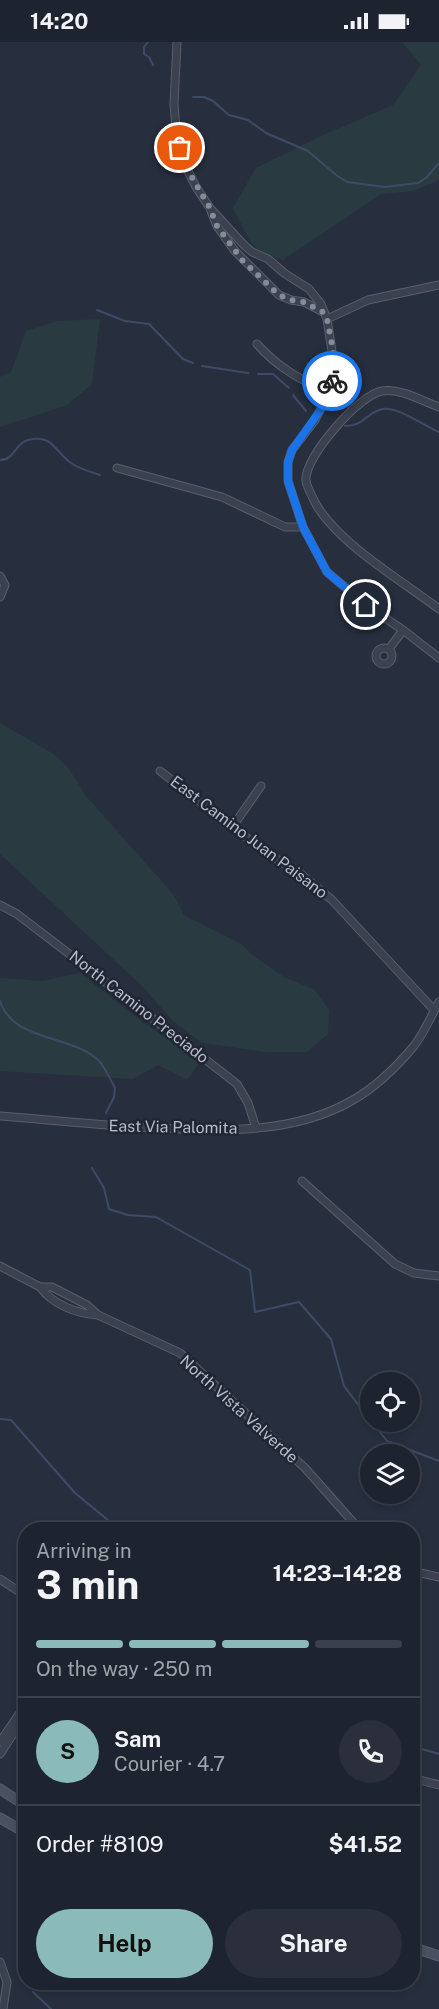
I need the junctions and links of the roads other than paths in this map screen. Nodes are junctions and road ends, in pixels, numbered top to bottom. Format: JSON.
{"nodes":[{"id":1,"x":176,"y":45,"type":"edge"},
{"id":2,"x":210,"y":208,"type":"junction"},
{"id":3,"x":439,"y":285,"type":"edge"},
{"id":4,"x":325,"y":316,"type":"junction"},
{"id":5,"x":257,"y":344,"type":"dead end"},
{"id":6,"x":329,"y":393,"type":"junction"},
{"id":7,"x":439,"y":407,"type":"edge"},
{"id":8,"x":117,"y":468,"type":"dead end"},
{"id":9,"x":303,"y":527,"type":"junction"},
{"id":10,"x":5,"y":580,"type":"edge"},
{"id":11,"x":1,"y":595,"type":"edge"},
{"id":12,"x":439,"y":609,"type":"edge"},
{"id":13,"x":404,"y":630,"type":"junction"},
{"id":14,"x":389,"y":649,"type":"dead end"},
{"id":15,"x":439,"y":658,"type":"edge"},
{"id":16,"x":160,"y":771,"type":"dead end"},
{"id":17,"x":261,"y":786,"type":"dead end"},
{"id":18,"x":233,"y":826,"type":"junction"},
{"id":19,"x":0,"y":905,"type":"edge"},
{"id":20,"x":439,"y":1002,"type":"edge"},
{"id":21,"x":434,"y":1010,"type":"junction"},
{"id":22,"x":0,"y":1116,"type":"edge"},
{"id":23,"x":256,"y":1128,"type":"junction"},
{"id":24,"x":302,"y":1181,"type":"dead end"},
{"id":25,"x":0,"y":1266,"type":"edge"},
{"id":26,"x":439,"y":1276,"type":"edge"},
{"id":27,"x":353,"y":1522,"type":"edge"},
{"id":28,"x":420,"y":1573,"type":"edge"},
{"id":29,"x":439,"y":1577,"type":"edge"},
{"id":30,"x":0,"y":1579,"type":"edge"},
{"id":31,"x":18,"y":1591,"type":"edge"},
{"id":32,"x":18,"y":1716,"type":"edge"},
{"id":33,"x":18,"y":1726,"type":"edge"},
{"id":34,"x":0,"y":1742,"type":"edge"},
{"id":35,"x":0,"y":1754,"type":"edge"},
{"id":36,"x":420,"y":1780,"type":"edge"},
{"id":37,"x":439,"y":1785,"type":"edge"},
{"id":38,"x":0,"y":1789,"type":"edge"},
{"id":39,"x":18,"y":1801,"type":"edge"},
{"id":40,"x":0,"y":1818,"type":"edge"},
{"id":41,"x":18,"y":1828,"type":"edge"},
{"id":42,"x":420,"y":1950,"type":"edge"},
{"id":43,"x":439,"y":1956,"type":"edge"},
{"id":44,"x":0,"y":1962,"type":"edge"},
{"id":45,"x":3,"y":2009,"type":"edge"}],
"edges":[{"from":1,"to":2,"type":"street"},
{"from":2,"to":4,"type":"street"},
{"from":2,"to":4,"type":"street"},
{"from":3,"to":4,"type":"street"},
{"from":4,"to":6,"type":"street"},
{"from":5,"to":6,"type":"street"},
{"from":6,"to":9,"type":"street"},
{"from":7,"to":12,"type":"street"},
{"from":8,"to":9,"type":"street"},
{"from":9,"to":13,"type":"street"},
{"from":10,"to":11,"type":"street"},
{"from":13,"to":14,"type":"street"},
{"from":13,"to":15,"type":"street"},
{"from":16,"to":18,"type":"street","name":"East Camino Juan Paisano"},
{"from":17,"to":18,"type":"street"},
{"from":18,"to":21,"type":"street","name":"East Camino Juan Paisano"},
{"from":19,"to":23,"type":"street","name":"North Camino Preciado"},
{"from":20,"to":21,"type":"street","name":"East Via Palomita"},
{"from":21,"to":23,"type":"street","name":"East Via Palomita"},
{"from":22,"to":23,"type":"street","name":"East Via Palomita"},
{"from":24,"to":26,"type":"street"},
{"from":25,"to":27,"type":"street","name":"North Vista Valverde"},
{"from":28,"to":29,"type":"street"},
{"from":30,"to":31,"type":"street"},
{"from":32,"to":34,"type":"street"},
{"from":33,"to":35,"type":"street"},
{"from":36,"to":37,"type":"street"},
{"from":38,"to":39,"type":"main road"},
{"from":40,"to":41,"type":"main road"},
{"from":42,"to":43,"type":"main road"},
{"from":44,"to":45,"type":"street"}]}
